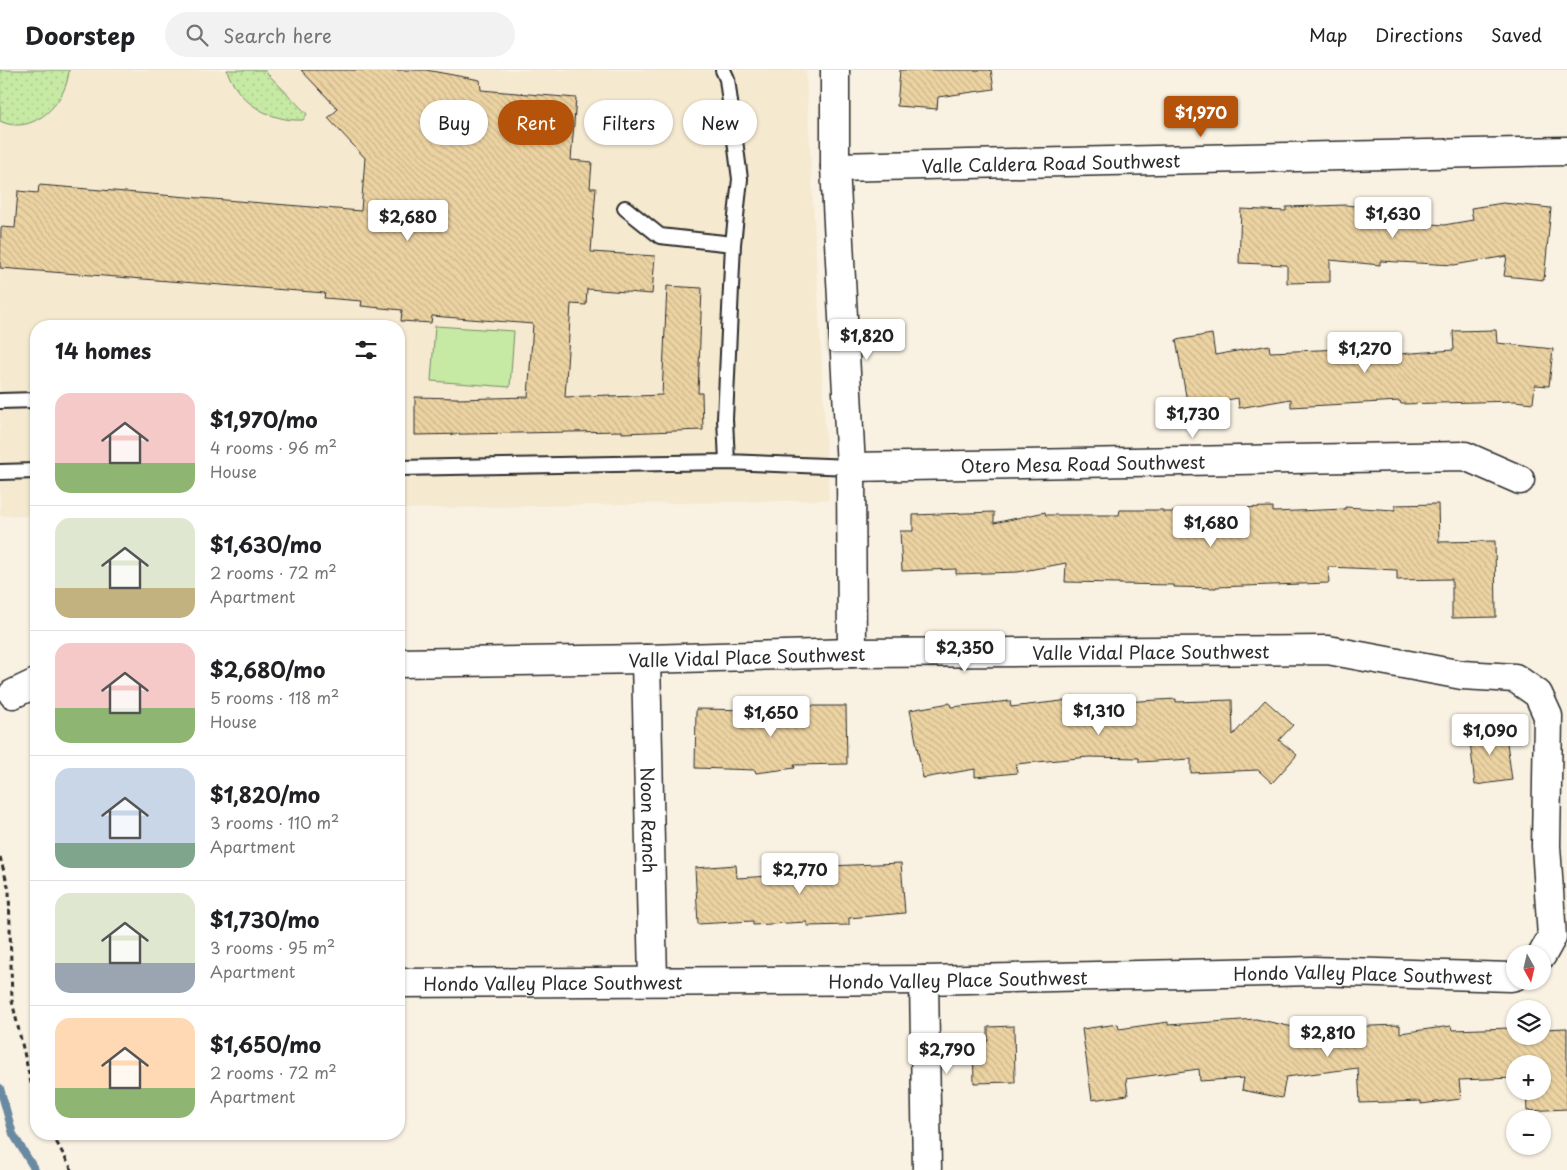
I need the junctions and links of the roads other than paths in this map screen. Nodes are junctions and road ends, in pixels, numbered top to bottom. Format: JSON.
{"nodes":[{"id":1,"x":723,"y":70,"type":"edge"},
{"id":2,"x":835,"y":70,"type":"edge"},
{"id":3,"x":1567,"y":152,"type":"edge"},
{"id":4,"x":835,"y":167,"type":"junction"},
{"id":5,"x":625,"y":208,"type":"dead end"},
{"id":6,"x":733,"y":244,"type":"junction"},
{"id":7,"x":30,"y":400,"type":"edge"},
{"id":8,"x":0,"y":401,"type":"edge"},
{"id":9,"x":727,"y":462,"type":"junction"},
{"id":10,"x":852,"y":467,"type":"junction"},
{"id":11,"x":405,"y":468,"type":"edge"},
{"id":12,"x":30,"y":471,"type":"edge"},
{"id":13,"x":0,"y":472,"type":"edge"},
{"id":14,"x":1520,"y":480,"type":"dead end"},
{"id":15,"x":852,"y":653,"type":"junction"},
{"id":16,"x":646,"y":659,"type":"junction"},
{"id":17,"x":405,"y":663,"type":"edge"},
{"id":18,"x":1548,"y":945,"type":"edge"},
{"id":19,"x":1506,"y":977,"type":"edge"},
{"id":20,"x":924,"y":980,"type":"junction"},
{"id":21,"x":653,"y":981,"type":"junction"},
{"id":22,"x":405,"y":983,"type":"edge"},
{"id":23,"x":927,"y":1170,"type":"edge"}],
"edges":[{"from":1,"to":6,"type":"lane"},
{"from":2,"to":4,"type":"street"},
{"from":3,"to":4,"type":"street","name":"Valle Caldera Road Southwest"},
{"from":4,"to":10,"type":"street"},
{"from":5,"to":6,"type":"lane"},
{"from":6,"to":9,"type":"lane"},
{"from":7,"to":8,"type":"lane"},
{"from":9,"to":10,"type":"lane"},
{"from":9,"to":11,"type":"lane"},
{"from":10,"to":14,"type":"street","name":"Otero Mesa Road Southwest"},
{"from":10,"to":15,"type":"street"},
{"from":12,"to":13,"type":"lane"},
{"from":15,"to":16,"type":"street","name":"Valle Vidal Place Southwest"},
{"from":15,"to":18,"type":"street","name":"Valle Vidal Place Southwest"},
{"from":16,"to":17,"type":"street","name":"Valle Vidal Place Southwest"},
{"from":16,"to":21,"type":"street","name":"Noon Ranch"},
{"from":19,"to":20,"type":"street","name":"Hondo Valley Place Southwest"},
{"from":20,"to":21,"type":"street","name":"Hondo Valley Place Southwest"},
{"from":20,"to":23,"type":"street"},
{"from":21,"to":22,"type":"street","name":"Hondo Valley Place Southwest"}]}
